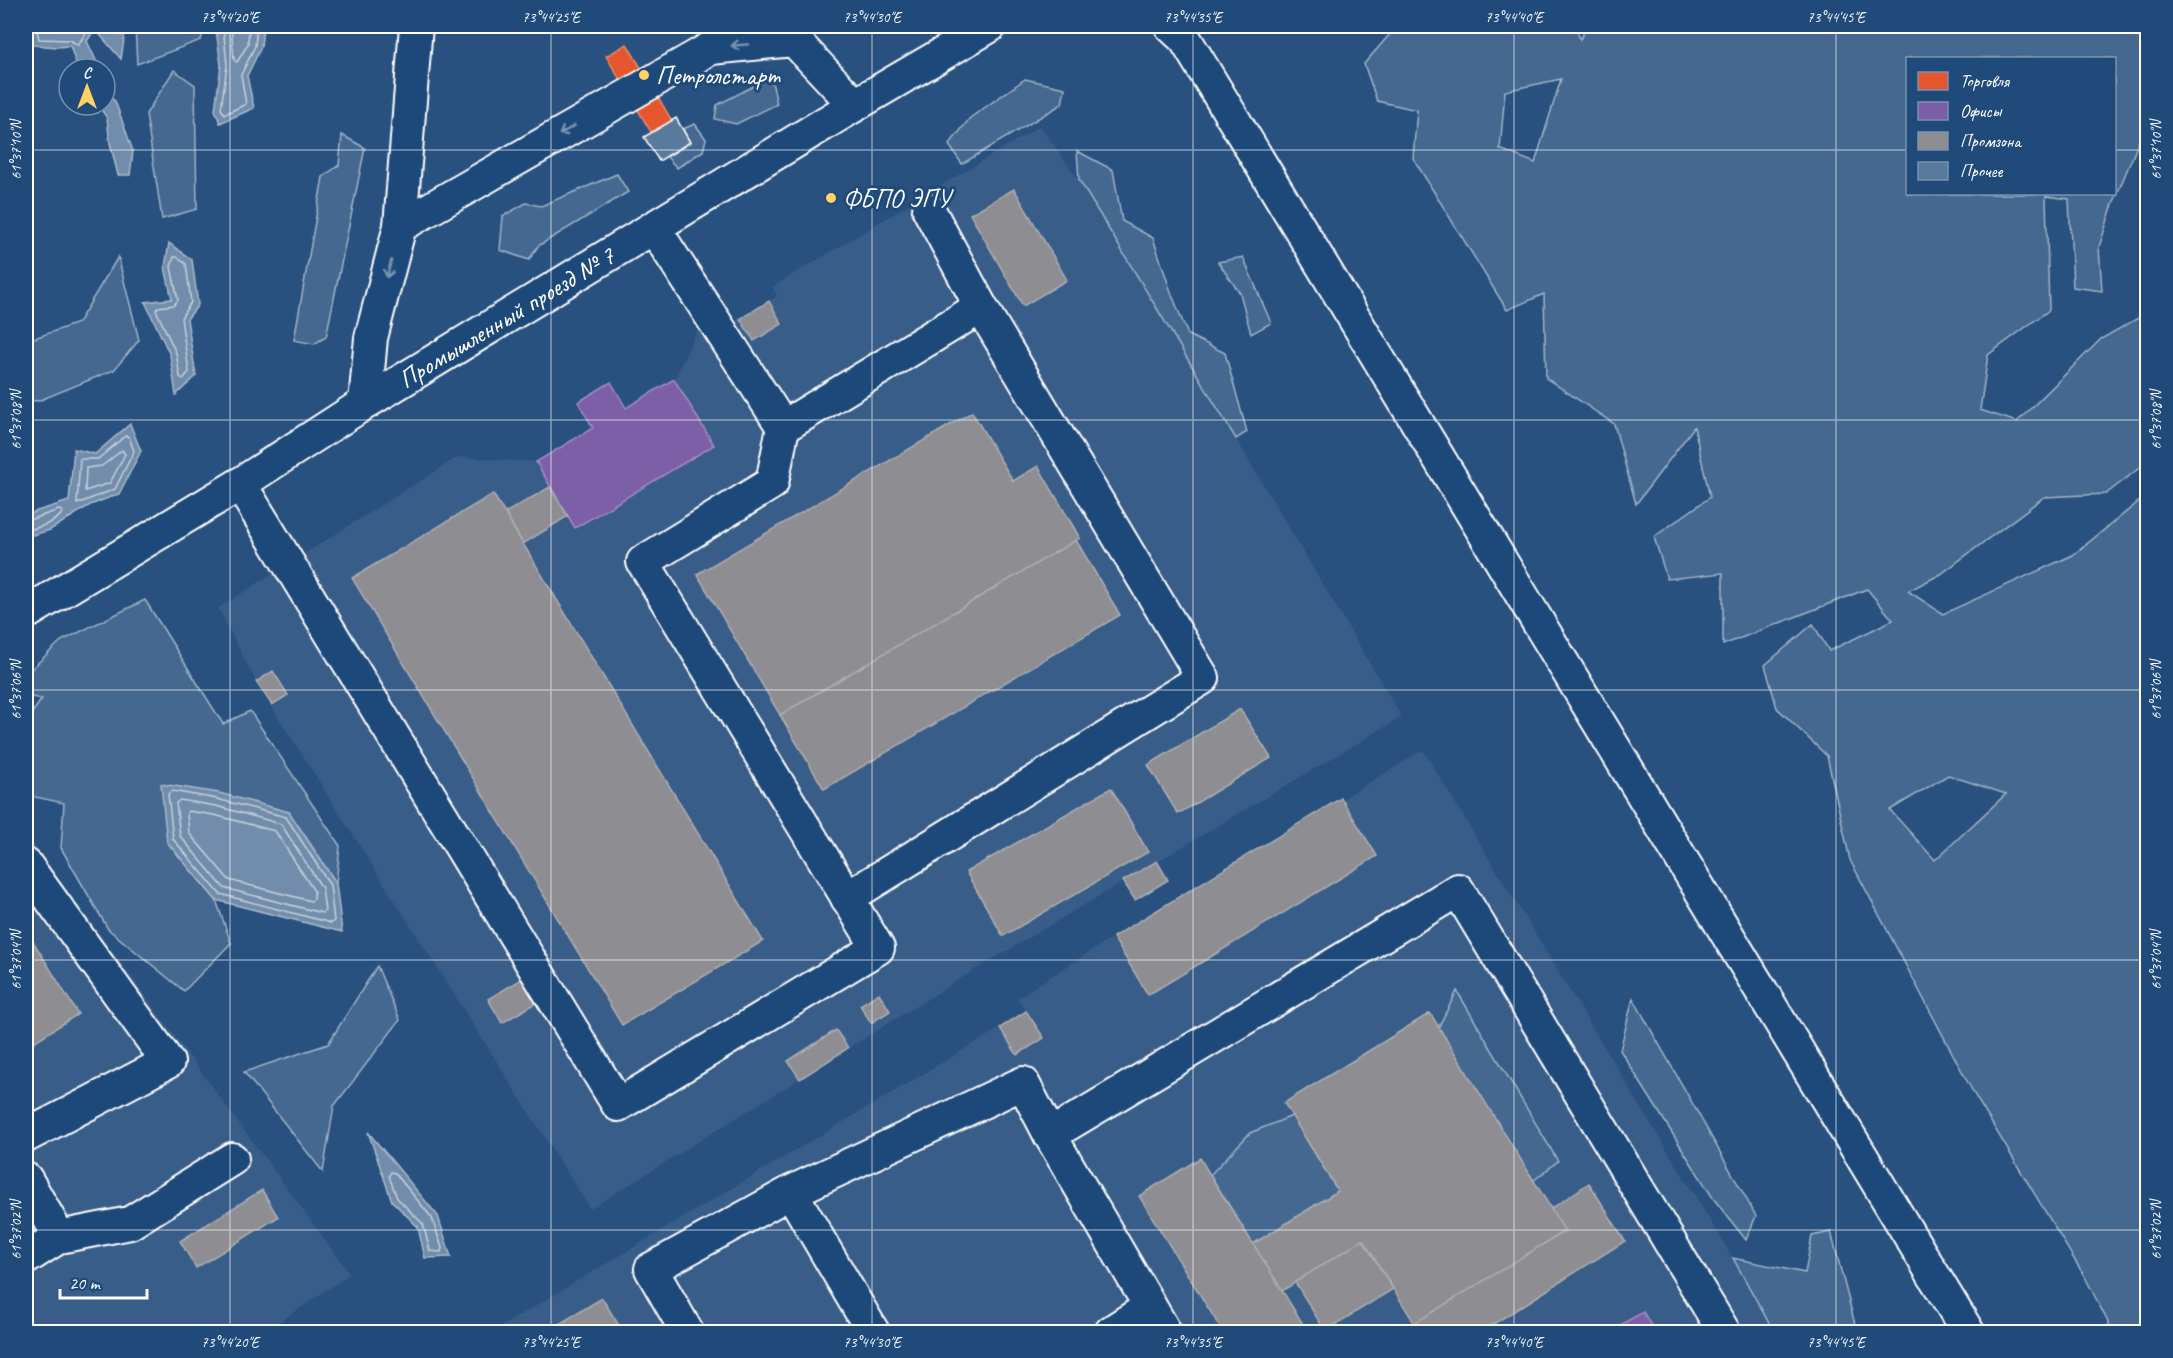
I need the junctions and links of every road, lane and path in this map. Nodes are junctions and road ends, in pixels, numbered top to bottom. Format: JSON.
{"nodes":[{"id":1,"x":416,"y":26,"type":"edge"},
{"id":2,"x":990,"y":26,"type":"edge"},
{"id":3,"x":1171,"y":26,"type":"edge"},
{"id":4,"x":788,"y":33,"type":"edge"},
{"id":5,"x":855,"y":105,"type":"junction"},
{"id":6,"x":929,"y":210,"type":"dead end"},
{"id":7,"x":400,"y":226,"type":"junction"},
{"id":8,"x":654,"y":228,"type":"junction"},
{"id":9,"x":981,"y":307,"type":"junction"},
{"id":10,"x":365,"y":403,"type":"junction"},
{"id":11,"x":783,"y":427,"type":"junction"},
{"id":12,"x":240,"y":484,"type":"junction"},
{"id":13,"x":26,"y":613,"type":"edge"},
{"id":14,"x":26,"y":865,"type":"edge"},
{"id":15,"x":847,"y":898,"type":"junction"},
{"id":16,"x":1050,"y":1135,"type":"junction"},
{"id":17,"x":26,"y":1136,"type":"edge"},
{"id":18,"x":232,"y":1159,"type":"dead end"},
{"id":19,"x":26,"y":1179,"type":"edge"},
{"id":20,"x":790,"y":1192,"type":"junction"},
{"id":21,"x":58,"y":1237,"type":"junction"},
{"id":22,"x":26,"y":1258,"type":"edge"},
{"id":23,"x":1158,"y":1320,"type":"edge"},
{"id":24,"x":687,"y":1332,"type":"edge"},
{"id":25,"x":873,"y":1332,"type":"edge"},
{"id":26,"x":1111,"y":1332,"type":"edge"},
{"id":27,"x":1724,"y":1332,"type":"edge"},
{"id":28,"x":1968,"y":1332,"type":"edge"}],
"edges":[{"from":1,"to":7,"type":"street"},
{"from":2,"to":5,"type":"street","name":"Промышленный проезд № 7"},
{"from":3,"to":28,"type":"street"},
{"from":4,"to":5,"type":"street"},
{"from":4,"to":7,"type":"street","one_way":true},
{"from":5,"to":8,"type":"street","name":"Промышленный проезд № 7"},
{"from":6,"to":9,"type":"street"},
{"from":7,"to":10,"type":"street","one_way":true},
{"from":8,"to":10,"type":"street","name":"Промышленный проезд № 7"},
{"from":8,"to":11,"type":"street"},
{"from":9,"to":11,"type":"street"},
{"from":9,"to":15,"type":"street"},
{"from":10,"to":12,"type":"street","name":"Промышленный проезд № 7"},
{"from":11,"to":15,"type":"street"},
{"from":12,"to":13,"type":"street","name":"Промышленный проезд № 7"},
{"from":12,"to":15,"type":"street"},
{"from":14,"to":17,"type":"street"},
{"from":16,"to":20,"type":"street"},
{"from":16,"to":23,"type":"street"},
{"from":16,"to":27,"type":"street"},
{"from":18,"to":21,"type":"street"},
{"from":19,"to":21,"type":"street"},
{"from":20,"to":24,"type":"street"},
{"from":20,"to":25,"type":"street"},
{"from":21,"to":22,"type":"street"},
{"from":23,"to":26,"type":"street"}]}
